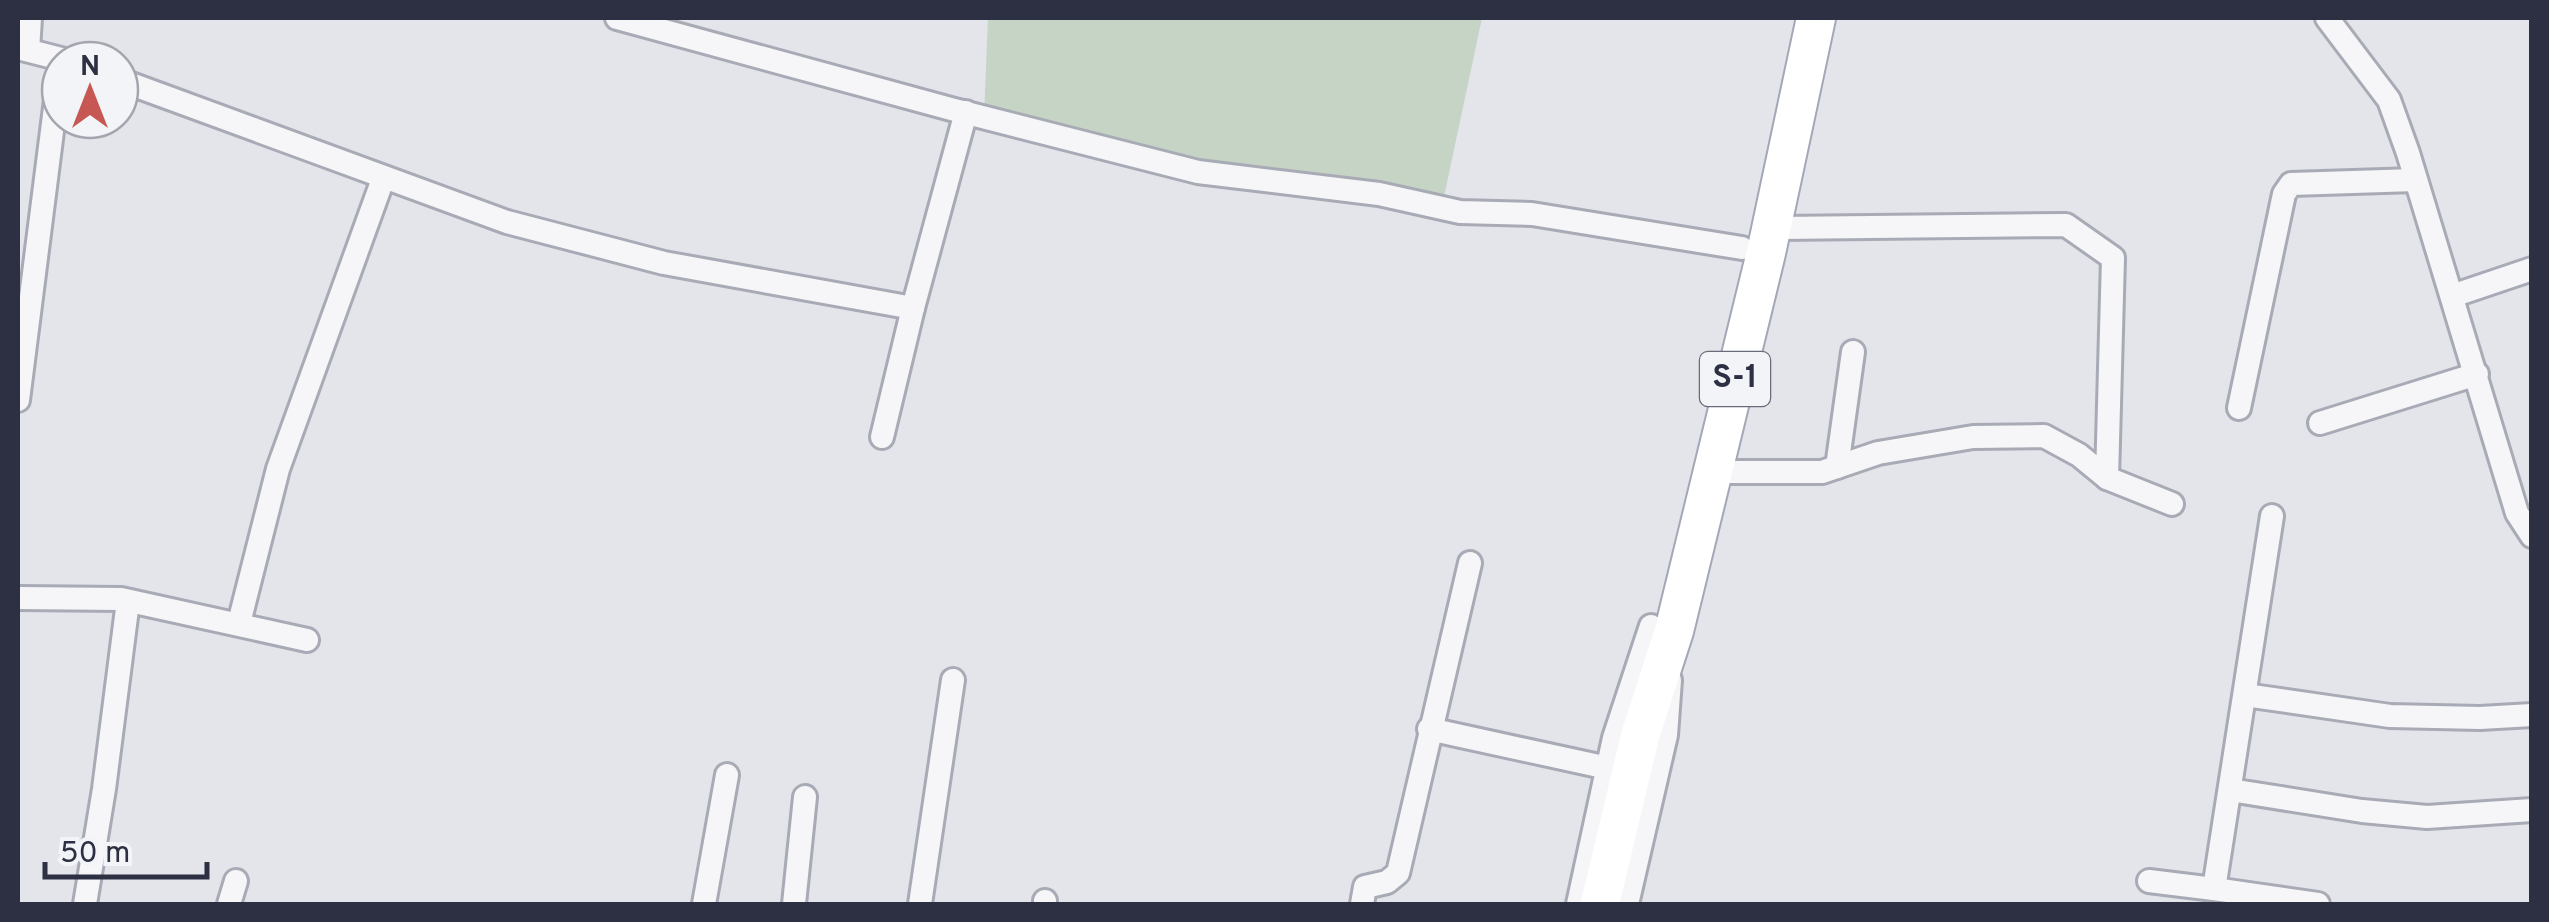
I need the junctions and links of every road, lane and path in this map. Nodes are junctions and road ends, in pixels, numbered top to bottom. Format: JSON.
{"nodes":[{"id":1,"x":30,"y":18,"type":"edge"},
{"id":2,"x":617,"y":18,"type":"edge"},
{"id":3,"x":1792,"y":18,"type":"edge"},
{"id":4,"x":1816,"y":18,"type":"edge"},
{"id":5,"x":2328,"y":18,"type":"edge"},
{"id":6,"x":23,"y":49,"type":"edge"},
{"id":7,"x":140,"y":88,"type":"edge"},
{"id":8,"x":966,"y":112,"type":"junction"},
{"id":9,"x":51,"y":140,"type":"edge"},
{"id":10,"x":383,"y":179,"type":"junction"},
{"id":11,"x":2416,"y":180,"type":"junction"},
{"id":12,"x":1756,"y":238,"type":"junction"},
{"id":13,"x":2532,"y":268,"type":"edge"},
{"id":14,"x":2452,"y":296,"type":"junction"},
{"id":15,"x":912,"y":308,"type":"junction"},
{"id":16,"x":1852,"y":352,"type":"dead end"},
{"id":17,"x":2476,"y":374,"type":"junction"},
{"id":18,"x":18,"y":400,"type":"edge"},
{"id":19,"x":2239,"y":408,"type":"dead end"},
{"id":20,"x":2320,"y":423,"type":"dead end"},
{"id":21,"x":882,"y":436,"type":"dead end"},
{"id":22,"x":1837,"y":467,"type":"junction"},
{"id":23,"x":1713,"y":472,"type":"junction"},
{"id":24,"x":2108,"y":478,"type":"junction"},
{"id":25,"x":2172,"y":504,"type":"dead end"},
{"id":26,"x":2272,"y":516,"type":"dead end"},
{"id":27,"x":2532,"y":536,"type":"edge"},
{"id":28,"x":1470,"y":563,"type":"dead end"},
{"id":29,"x":18,"y":598,"type":"edge"},
{"id":30,"x":128,"y":600,"type":"junction"},
{"id":31,"x":240,"y":623,"type":"junction"},
{"id":32,"x":1662,"y":628,"type":"junction"},
{"id":33,"x":306,"y":640,"type":"dead end"},
{"id":34,"x":953,"y":680,"type":"dead end"},
{"id":35,"x":2245,"y":695,"type":"junction"},
{"id":36,"x":2532,"y":715,"type":"edge"},
{"id":37,"x":1429,"y":728,"type":"junction"},
{"id":38,"x":1608,"y":768,"type":"junction"},
{"id":39,"x":727,"y":775,"type":"dead end"},
{"id":40,"x":2230,"y":790,"type":"junction"},
{"id":41,"x":805,"y":797,"type":"dead end"},
{"id":42,"x":2532,"y":810,"type":"edge"},
{"id":43,"x":236,"y":880,"type":"dead end"},
{"id":44,"x":2150,"y":880,"type":"dead end"},
{"id":45,"x":2214,"y":889,"type":"junction"},
{"id":46,"x":85,"y":904,"type":"edge"},
{"id":47,"x":229,"y":904,"type":"edge"},
{"id":48,"x":704,"y":904,"type":"edge"},
{"id":49,"x":794,"y":904,"type":"edge"},
{"id":50,"x":920,"y":904,"type":"edge"},
{"id":51,"x":1362,"y":904,"type":"edge"},
{"id":52,"x":1578,"y":904,"type":"edge"},
{"id":53,"x":1600,"y":904,"type":"edge"},
{"id":54,"x":1627,"y":904,"type":"edge"},
{"id":55,"x":2318,"y":904,"type":"edge"}],
"edges":[{"from":1,"to":6,"type":"street"},
{"from":2,"to":8,"type":"street"},
{"from":3,"to":12,"type":"main road","number":"S-1"},
{"from":4,"to":12,"type":"main road","number":"S-1"},
{"from":5,"to":11,"type":"street"},
{"from":7,"to":10,"type":"street"},
{"from":8,"to":12,"type":"street"},
{"from":8,"to":15,"type":"street"},
{"from":9,"to":18,"type":"street"},
{"from":10,"to":15,"type":"street"},
{"from":10,"to":31,"type":"street"},
{"from":11,"to":14,"type":"street"},
{"from":11,"to":19,"type":"street"},
{"from":12,"to":23,"type":"main road","number":"S-1"},
{"from":12,"to":24,"type":"street"},
{"from":12,"to":32,"type":"main road","number":"S-1"},
{"from":13,"to":14,"type":"street"},
{"from":14,"to":17,"type":"street"},
{"from":15,"to":21,"type":"street"},
{"from":16,"to":22,"type":"street"},
{"from":17,"to":20,"type":"street"},
{"from":17,"to":27,"type":"street"},
{"from":22,"to":23,"type":"street"},
{"from":22,"to":24,"type":"street"},
{"from":23,"to":32,"type":"main road","number":"S-1"},
{"from":24,"to":25,"type":"street"},
{"from":26,"to":35,"type":"street"},
{"from":28,"to":37,"type":"street"},
{"from":29,"to":30,"type":"street"},
{"from":30,"to":31,"type":"street"},
{"from":30,"to":46,"type":"street"},
{"from":31,"to":33,"type":"street"},
{"from":32,"to":38,"type":"street"},
{"from":32,"to":53,"type":"main road","number":"S-1"},
{"from":32,"to":54,"type":"street"},
{"from":34,"to":50,"type":"street"},
{"from":35,"to":36,"type":"street"},
{"from":35,"to":40,"type":"street"},
{"from":37,"to":38,"type":"street"},
{"from":37,"to":51,"type":"street"},
{"from":38,"to":52,"type":"street"},
{"from":39,"to":48,"type":"street"},
{"from":40,"to":42,"type":"street"},
{"from":40,"to":45,"type":"street"},
{"from":41,"to":49,"type":"street"},
{"from":43,"to":47,"type":"street"},
{"from":44,"to":45,"type":"street"},
{"from":45,"to":55,"type":"street"}]}
